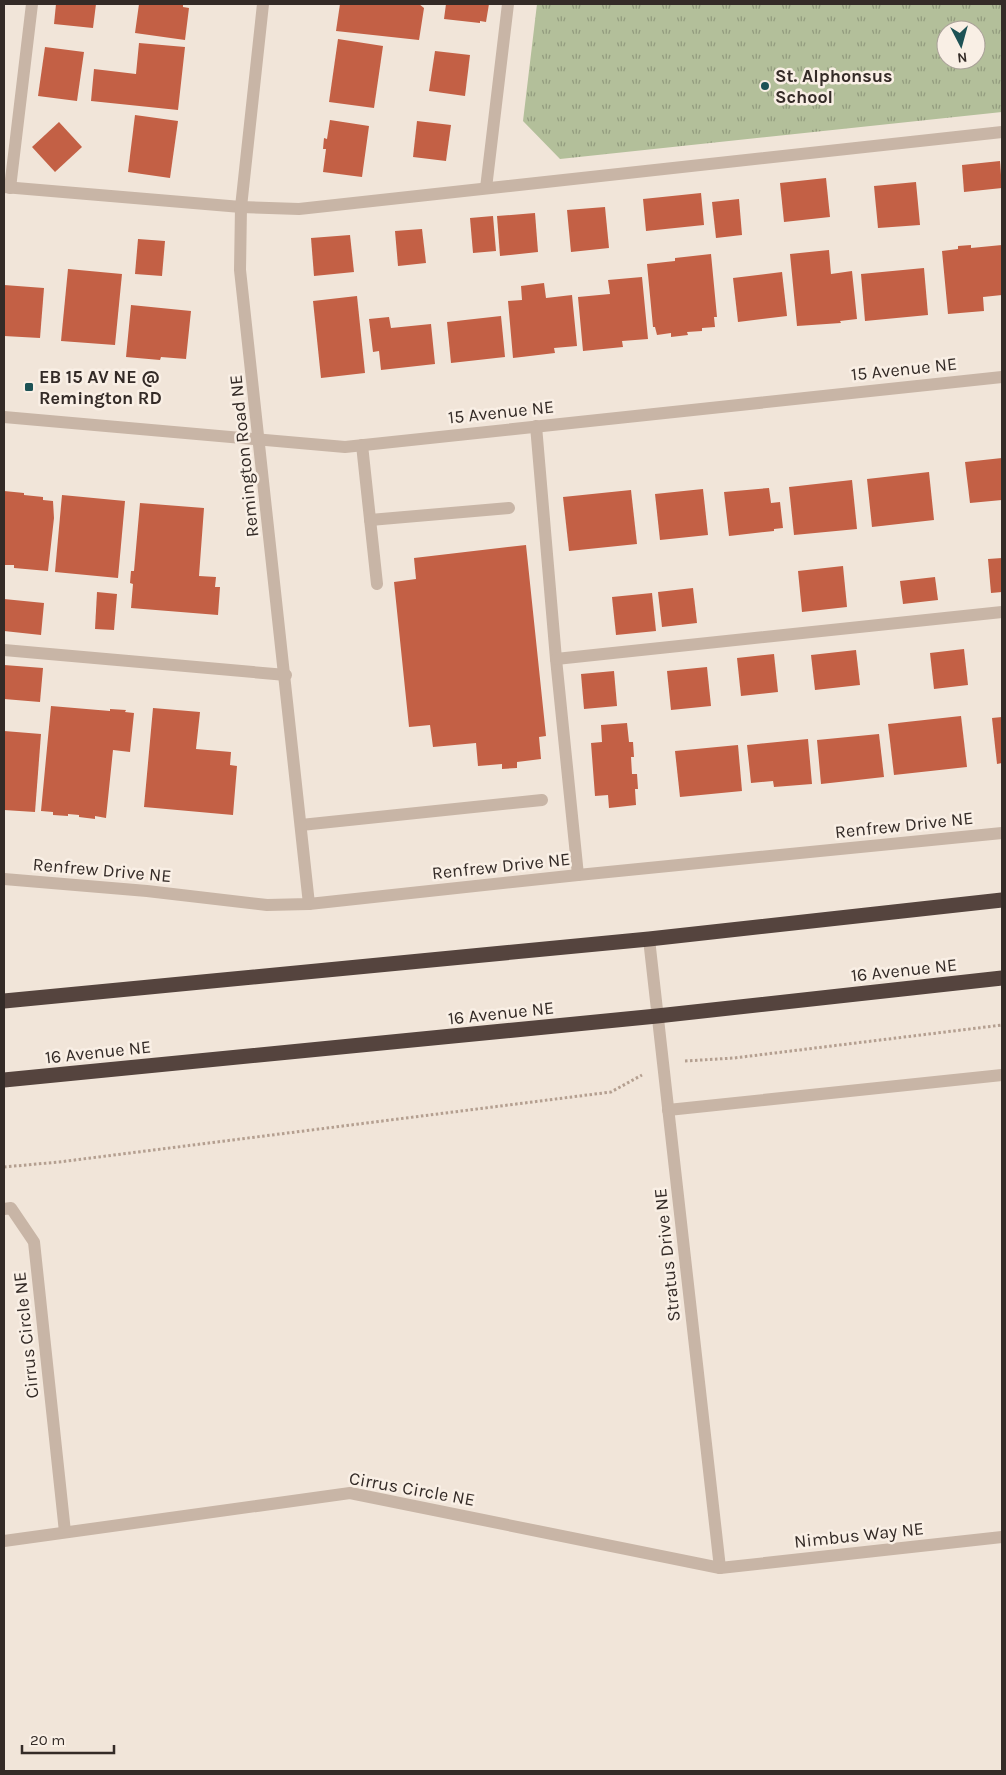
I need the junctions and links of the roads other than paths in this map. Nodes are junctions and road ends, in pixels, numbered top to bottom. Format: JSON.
{"nodes":[{"id":1,"x":32,"y":4,"type":"edge"},
{"id":2,"x":263,"y":4,"type":"edge"},
{"id":3,"x":508,"y":4,"type":"edge"},
{"id":4,"x":1002,"y":132,"type":"edge"},
{"id":5,"x":7,"y":188,"type":"edge"},
{"id":6,"x":486,"y":188,"type":"junction"},
{"id":7,"x":241,"y":207,"type":"junction"},
{"id":8,"x":1002,"y":377,"type":"edge"},
{"id":9,"x":4,"y":417,"type":"edge"},
{"id":10,"x":536,"y":426,"type":"junction"},
{"id":11,"x":260,"y":440,"type":"junction"},
{"id":12,"x":362,"y":445,"type":"junction"},
{"id":13,"x":509,"y":508,"type":"dead end"},
{"id":14,"x":370,"y":520,"type":"junction"},
{"id":15,"x":378,"y":584,"type":"dead end"},
{"id":16,"x":1002,"y":612,"type":"edge"},
{"id":17,"x":4,"y":650,"type":"edge"},
{"id":18,"x":556,"y":659,"type":"junction"},
{"id":19,"x":286,"y":675,"type":"junction"},
{"id":20,"x":542,"y":800,"type":"dead end"},
{"id":21,"x":301,"y":825,"type":"junction"},
{"id":22,"x":1002,"y":832,"type":"edge"},
{"id":23,"x":578,"y":875,"type":"junction"},
{"id":24,"x":4,"y":879,"type":"edge"},
{"id":25,"x":1002,"y":900,"type":"edge"},
{"id":26,"x":309,"y":904,"type":"junction"},
{"id":27,"x":648,"y":939,"type":"junction"},
{"id":28,"x":1002,"y":978,"type":"edge"},
{"id":29,"x":4,"y":1001,"type":"edge"},
{"id":30,"x":657,"y":1016,"type":"junction"},
{"id":31,"x":1002,"y":1075,"type":"edge"},
{"id":32,"x":4,"y":1080,"type":"edge"},
{"id":33,"x":668,"y":1110,"type":"junction"},
{"id":34,"x":4,"y":1209,"type":"edge"},
{"id":35,"x":65,"y":1532,"type":"junction"},
{"id":36,"x":1002,"y":1537,"type":"edge"},
{"id":37,"x":4,"y":1540,"type":"edge"},
{"id":38,"x":720,"y":1568,"type":"junction"}],
"edges":[{"from":1,"to":5,"type":"street"},
{"from":2,"to":7,"type":"street","name":"Remington Road NE"},
{"from":3,"to":6,"type":"street"},
{"from":4,"to":6,"type":"street"},
{"from":5,"to":7,"type":"street"},
{"from":6,"to":7,"type":"street"},
{"from":7,"to":11,"type":"street","name":"Remington Road NE"},
{"from":8,"to":10,"type":"street","name":"15 Avenue NE"},
{"from":9,"to":11,"type":"street","name":"15 Avenue NE"},
{"from":10,"to":12,"type":"street","name":"15 Avenue NE"},
{"from":10,"to":18,"type":"street"},
{"from":11,"to":12,"type":"street","name":"15 Avenue NE"},
{"from":11,"to":19,"type":"street","name":"Remington Road NE"},
{"from":12,"to":14,"type":"street"},
{"from":13,"to":14,"type":"street"},
{"from":14,"to":15,"type":"street"},
{"from":16,"to":18,"type":"street"},
{"from":17,"to":19,"type":"street"},
{"from":18,"to":23,"type":"street"},
{"from":19,"to":21,"type":"street","name":"Remington Road NE"},
{"from":20,"to":21,"type":"street"},
{"from":21,"to":26,"type":"street","name":"Remington Road NE"},
{"from":22,"to":23,"type":"street","name":"Renfrew Drive NE"},
{"from":23,"to":26,"type":"street","name":"Renfrew Drive NE"},
{"from":24,"to":26,"type":"street","name":"Renfrew Drive NE"},
{"from":25,"to":27,"type":"highway"},
{"from":27,"to":29,"type":"highway"},
{"from":27,"to":30,"type":"street","name":"Stratus Drive NE"},
{"from":28,"to":30,"type":"highway","name":"16 Avenue NE"},
{"from":30,"to":32,"type":"highway","name":"16 Avenue NE"},
{"from":30,"to":33,"type":"street","name":"Stratus Drive NE"},
{"from":31,"to":33,"type":"street"},
{"from":33,"to":38,"type":"street","name":"Stratus Drive NE"},
{"from":34,"to":35,"type":"street","name":"Cirrus Circle NE"},
{"from":35,"to":37,"type":"street","name":"Cirrus Circle NE"},
{"from":35,"to":38,"type":"street","name":"Cirrus Circle NE"},
{"from":36,"to":38,"type":"street","name":"Nimbus Way NE"}]}
